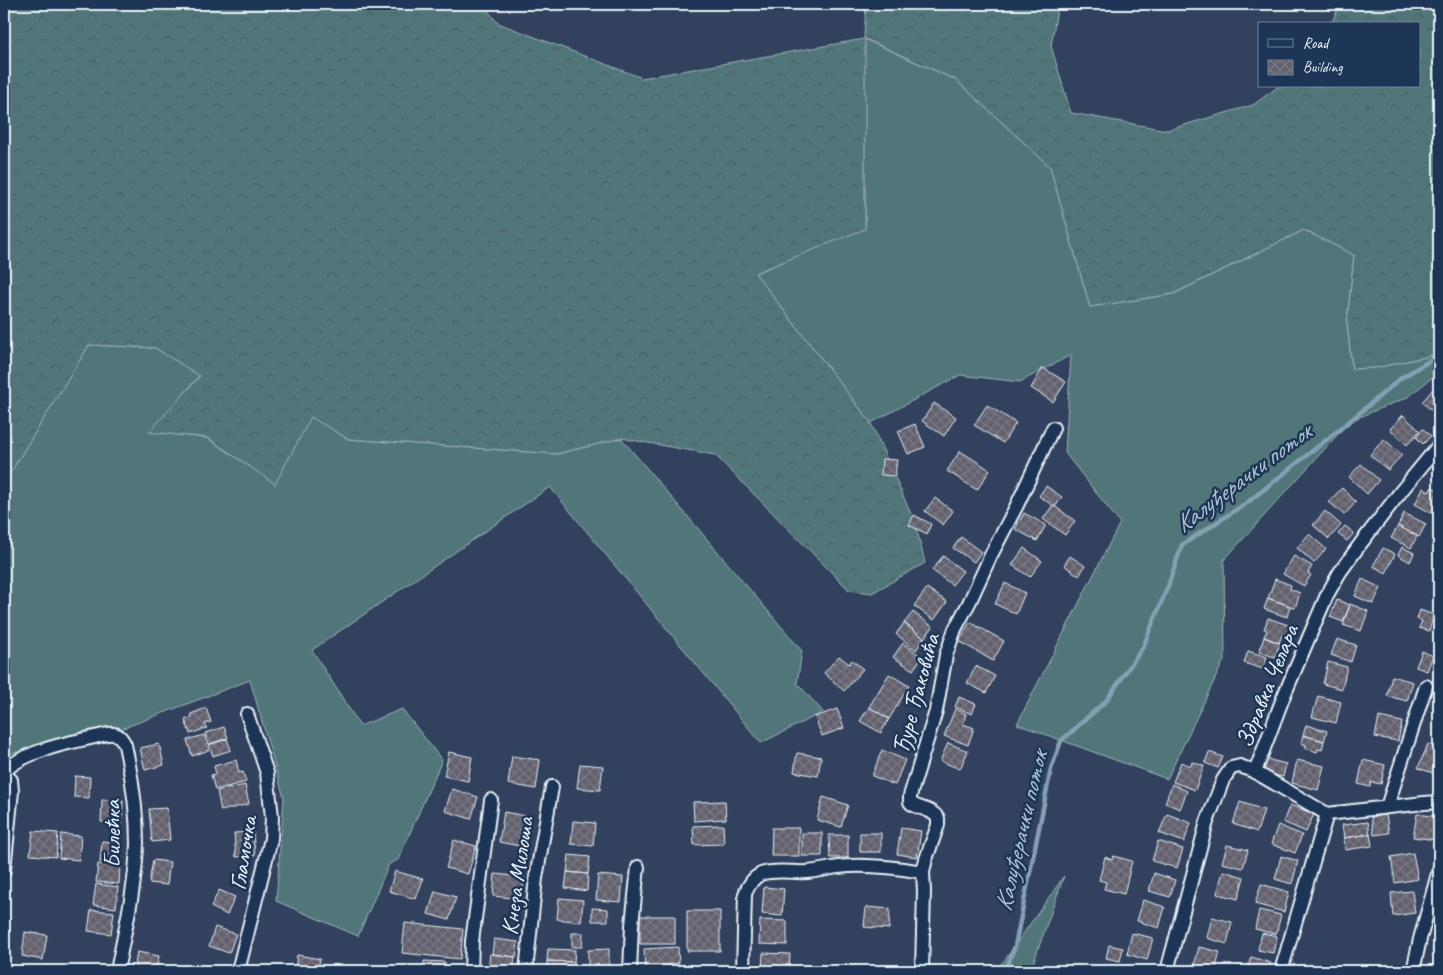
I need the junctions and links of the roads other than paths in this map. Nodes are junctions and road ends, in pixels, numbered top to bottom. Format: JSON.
{"nodes":[{"id":1,"x":1053,"y":428,"type":"dead end"},
{"id":2,"x":1439,"y":445,"type":"edge"},
{"id":3,"x":1426,"y":686,"type":"dead end"},
{"id":4,"x":247,"y":714,"type":"dead end"},
{"id":5,"x":1255,"y":772,"type":"junction"},
{"id":6,"x":4,"y":773,"type":"edge"},
{"id":7,"x":552,"y":787,"type":"dead end"},
{"id":8,"x":491,"y":800,"type":"dead end"},
{"id":9,"x":1439,"y":802,"type":"edge"},
{"id":10,"x":1387,"y":807,"type":"junction"},
{"id":11,"x":1326,"y":814,"type":"junction"},
{"id":12,"x":638,"y":867,"type":"dead end"},
{"id":13,"x":4,"y":870,"type":"edge"},
{"id":14,"x":1439,"y":870,"type":"edge"},
{"id":15,"x":923,"y":872,"type":"junction"},
{"id":16,"x":117,"y":971,"type":"edge"},
{"id":17,"x":238,"y":971,"type":"edge"},
{"id":18,"x":470,"y":971,"type":"edge"},
{"id":19,"x":526,"y":971,"type":"edge"},
{"id":20,"x":630,"y":971,"type":"edge"},
{"id":21,"x":743,"y":971,"type":"edge"},
{"id":22,"x":922,"y":971,"type":"edge"},
{"id":23,"x":1167,"y":971,"type":"edge"},
{"id":24,"x":1281,"y":971,"type":"edge"},
{"id":25,"x":1413,"y":971,"type":"edge"}],
"edges":[{"from":1,"to":15,"type":"street","name":"Ђуре Ђаковића"},
{"from":2,"to":5,"type":"street","name":"Здравка Челара"},
{"from":3,"to":10,"type":"street"},
{"from":4,"to":17,"type":"street","name":"Гламочка"},
{"from":5,"to":11,"type":"street"},
{"from":5,"to":23,"type":"street","name":"Здравка Челара"},
{"from":6,"to":13,"type":"street"},
{"from":6,"to":16,"type":"street","name":"Билећка"},
{"from":7,"to":19,"type":"street","name":"Кнеза Милоша"},
{"from":8,"to":18,"type":"street","name":"Кнеза Милоша"},
{"from":9,"to":10,"type":"street"},
{"from":10,"to":11,"type":"street"},
{"from":11,"to":24,"type":"street"},
{"from":12,"to":20,"type":"street"},
{"from":14,"to":25,"type":"street"},
{"from":15,"to":21,"type":"street"},
{"from":15,"to":22,"type":"street","name":"Ђуре Ђаковића"}]}
